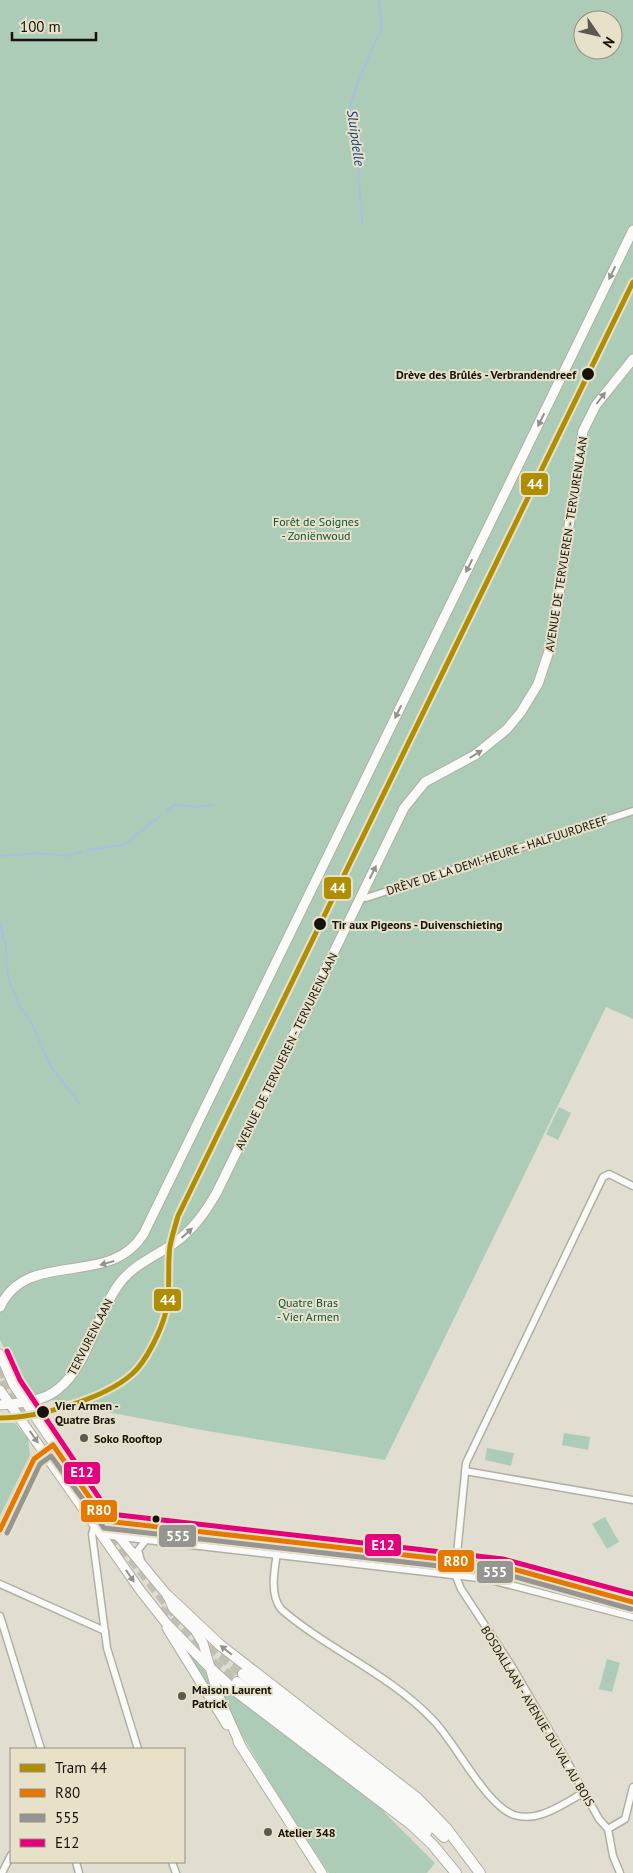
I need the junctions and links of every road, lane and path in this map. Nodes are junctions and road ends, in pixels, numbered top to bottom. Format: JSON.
{"nodes":[{"id":1,"x":633,"y":230,"type":"edge"},
{"id":2,"x":633,"y":359,"type":"edge"},
{"id":3,"x":633,"y":811,"type":"edge"},
{"id":4,"x":361,"y":896,"type":"junction"},
{"id":5,"x":633,"y":1186,"type":"edge"},
{"id":6,"x":120,"y":1283,"type":"joint"},
{"id":7,"x":1,"y":1303,"type":"edge"},
{"id":8,"x":0,"y":1354,"type":"edge"},
{"id":9,"x":0,"y":1366,"type":"edge"},
{"id":10,"x":13,"y":1384,"type":"junction"},
{"id":11,"x":0,"y":1390,"type":"tunnel mouth"},
{"id":12,"x":43,"y":1398,"type":"junction"},
{"id":13,"x":24,"y":1401,"type":"junction"},
{"id":14,"x":5,"y":1404,"type":"edge"},
{"id":15,"x":34,"y":1416,"type":"junction"},
{"id":16,"x":53,"y":1445,"type":"junction"},
{"id":17,"x":44,"y":1452,"type":"junction"},
{"id":18,"x":466,"y":1471,"type":"junction"},
{"id":19,"x":633,"y":1500,"type":"edge"},
{"id":20,"x":106,"y":1521,"type":"junction"},
{"id":21,"x":95,"y":1524,"type":"junction"},
{"id":22,"x":163,"y":1527,"type":"junction"},
{"id":23,"x":0,"y":1530,"type":"edge"},
{"id":24,"x":103,"y":1535,"type":"junction"},
{"id":25,"x":118,"y":1537,"type":"junction"},
{"id":26,"x":279,"y":1539,"type":"junction"},
{"id":27,"x":146,"y":1540,"type":"junction"},
{"id":28,"x":162,"y":1542,"type":"junction"},
{"id":29,"x":347,"y":1547,"type":"junction"},
{"id":30,"x":278,"y":1556,"type":"junction"},
{"id":31,"x":456,"y":1559,"type":"junction"},
{"id":32,"x":346,"y":1562,"type":"junction"},
{"id":33,"x":145,"y":1571,"type":"junction"},
{"id":34,"x":455,"y":1574,"type":"junction"},
{"id":35,"x":0,"y":1584,"type":"edge"},
{"id":36,"x":168,"y":1596,"type":"junction"},
{"id":37,"x":633,"y":1602,"type":"edge"},
{"id":38,"x":0,"y":1616,"type":"edge"},
{"id":39,"x":633,"y":1617,"type":"edge"},
{"id":40,"x":166,"y":1623,"type":"junction"},
{"id":41,"x":105,"y":1631,"type":"junction"},
{"id":42,"x":211,"y":1669,"type":"junction"},
{"id":43,"x":220,"y":1683,"type":"junction"},
{"id":44,"x":241,"y":1746,"type":"junction"},
{"id":45,"x":42,"y":1748,"type":"edge"},
{"id":46,"x":138,"y":1748,"type":"edge"},
{"id":47,"x":633,"y":1787,"type":"edge"},
{"id":48,"x":585,"y":1792,"type":"junction"},
{"id":49,"x":608,"y":1829,"type":"junction"},
{"id":50,"x":445,"y":1832,"type":"junction"},
{"id":51,"x":10,"y":1857,"type":"edge"},
{"id":52,"x":451,"y":1862,"type":"junction"},
{"id":53,"x":2,"y":1873,"type":"edge"},
{"id":54,"x":322,"y":1873,"type":"edge"},
{"id":55,"x":456,"y":1873,"type":"edge"},
{"id":56,"x":463,"y":1873,"type":"edge"},
{"id":57,"x":473,"y":1873,"type":"edge"},
{"id":58,"x":480,"y":1873,"type":"edge"},
{"id":59,"x":620,"y":1873,"type":"edge"}],
"edges":[{"from":1,"to":7,"type":"main road","one_way":true},
{"from":4,"to":2,"type":"main road","name":"AVENUE DE TERVUEREN - TERVURENLAAN","one_way":true},
{"from":3,"to":4,"type":"street","name":"DRÈVE DE LA DEMI-HEURE - HALFUURDREEF"},
{"from":6,"to":4,"type":"main road","name":"AVENUE DE TERVUEREN - TERVURENLAAN","one_way":true},
{"from":5,"to":18,"type":"street","name":"BOSDALLAAN - AVENUE DU VAL AU BOIS"},
{"from":6,"to":12,"type":"main road","name":"TERVURENLAAN"},
{"from":8,"to":10,"type":"main road"},
{"from":9,"to":10,"type":"main road"},
{"from":10,"to":13,"type":"main road"},
{"from":11,"to":14,"type":"main road"},
{"from":12,"to":13,"type":"main road","name":"TERVURENLAAN"},
{"from":12,"to":15,"type":"main road"},
{"from":13,"to":14,"type":"main road","name":"TERVURENLAAN"},
{"from":13,"to":15,"type":"main road"},
{"from":14,"to":17,"type":"main road","one_way":true},
{"from":15,"to":16,"type":"main road"},
{"from":16,"to":17,"type":"street"},
{"from":16,"to":20,"type":"main road"},
{"from":17,"to":21,"type":"main road"},
{"from":17,"to":23,"type":"street"},
{"from":18,"to":19,"type":"street"},
{"from":18,"to":31,"type":"street","name":"BOSDALLAAN - AVENUE DU VAL AU BOIS"},
{"from":20,"to":21,"type":"street"},
{"from":20,"to":22,"type":"street"},
{"from":20,"to":25,"type":"main road"},
{"from":21,"to":24,"type":"main road"},
{"from":21,"to":41,"type":"street"},
{"from":22,"to":26,"type":"street"},
{"from":22,"to":28,"type":"street"},
{"from":24,"to":25,"type":"street"},
{"from":24,"to":40,"type":"main road","one_way":true},
{"from":25,"to":27,"type":"street"},
{"from":25,"to":33,"type":"main road"},
{"from":26,"to":29,"type":"street"},
{"from":26,"to":30,"type":"street"},
{"from":27,"to":28,"type":"street"},
{"from":27,"to":33,"type":"street"},
{"from":28,"to":30,"type":"street"},
{"from":29,"to":31,"type":"street"},
{"from":29,"to":32,"type":"street"},
{"from":30,"to":32,"type":"street"},
{"from":30,"to":48,"type":"street"},
{"from":31,"to":34,"type":"street","name":"BOSDALLAAN - AVENUE DU VAL AU BOIS"},
{"from":31,"to":37,"type":"street"},
{"from":32,"to":34,"type":"street"},
{"from":33,"to":36,"type":"main road"},
{"from":34,"to":39,"type":"street"},
{"from":34,"to":48,"type":"street","name":"BOSDALLAAN - AVENUE DU VAL AU BOIS"},
{"from":35,"to":41,"type":"street"},
{"from":36,"to":42,"type":"main road"},
{"from":50,"to":36,"type":"highway","one_way":true},
{"from":38,"to":45,"type":"street"},
{"from":40,"to":42,"type":"main road"},
{"from":40,"to":44,"type":"main road"},
{"from":41,"to":46,"type":"street"},
{"from":42,"to":43,"type":"highway"},
{"from":43,"to":44,"type":"main road"},
{"from":43,"to":52,"type":"highway"},
{"from":44,"to":54,"type":"main road"},
{"from":47,"to":49,"type":"street"},
{"from":48,"to":49,"type":"street","name":"BOSDALLAAN - AVENUE DU VAL AU BOIS"},
{"from":49,"to":59,"type":"street","name":"BOSDALLAAN - AVENUE DU VAL AU BOIS"},
{"from":50,"to":52,"type":"highway"},
{"from":50,"to":57,"type":"highway"},
{"from":50,"to":58,"type":"highway"},
{"from":51,"to":53,"type":"street"},
{"from":52,"to":55,"type":"highway"},
{"from":52,"to":56,"type":"highway"}]}
